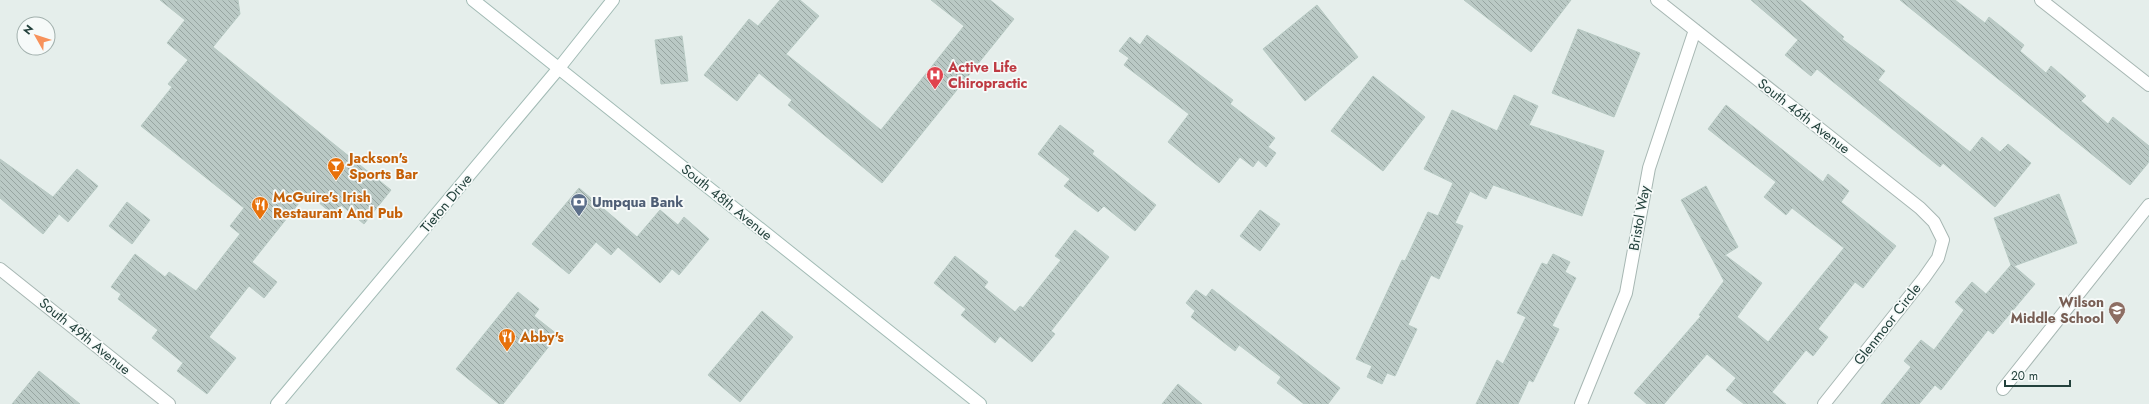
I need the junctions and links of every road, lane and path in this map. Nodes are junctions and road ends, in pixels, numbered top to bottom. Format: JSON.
{"nodes":[{"id":1,"x":473,"y":0,"type":"edge"},
{"id":2,"x":613,"y":0,"type":"edge"},
{"id":3,"x":1657,"y":0,"type":"edge"},
{"id":4,"x":2041,"y":0,"type":"edge"},
{"id":5,"x":1695,"y":30,"type":"junction"},
{"id":6,"x":559,"y":68,"type":"junction"},
{"id":7,"x":2149,"y":85,"type":"edge"},
{"id":8,"x":2149,"y":205,"type":"edge"},
{"id":9,"x":1943,"y":240,"type":"joint"},
{"id":10,"x":0,"y":269,"type":"edge"},
{"id":11,"x":2003,"y":389,"type":"dead end"},
{"id":12,"x":169,"y":404,"type":"edge"},
{"id":13,"x":277,"y":404,"type":"edge"},
{"id":14,"x":980,"y":404,"type":"edge"},
{"id":15,"x":1580,"y":404,"type":"edge"},
{"id":16,"x":1824,"y":404,"type":"edge"}],
"edges":[{"from":1,"to":6,"type":"street","name":"South 48th Avenue"},
{"from":2,"to":6,"type":"street","name":"Tieton Drive"},
{"from":3,"to":5,"type":"street","name":"South 46th Avenue"},
{"from":4,"to":7,"type":"street"},
{"from":5,"to":9,"type":"street","name":"South 46th Avenue"},
{"from":5,"to":15,"type":"street","name":"Bristol Way"},
{"from":6,"to":13,"type":"street","name":"Tieton Drive"},
{"from":6,"to":14,"type":"street","name":"South 48th Avenue"},
{"from":8,"to":11,"type":"street"},
{"from":9,"to":16,"type":"street","name":"Glenmoor Circle"},
{"from":10,"to":12,"type":"street","name":"South 49th Avenue"}]}
